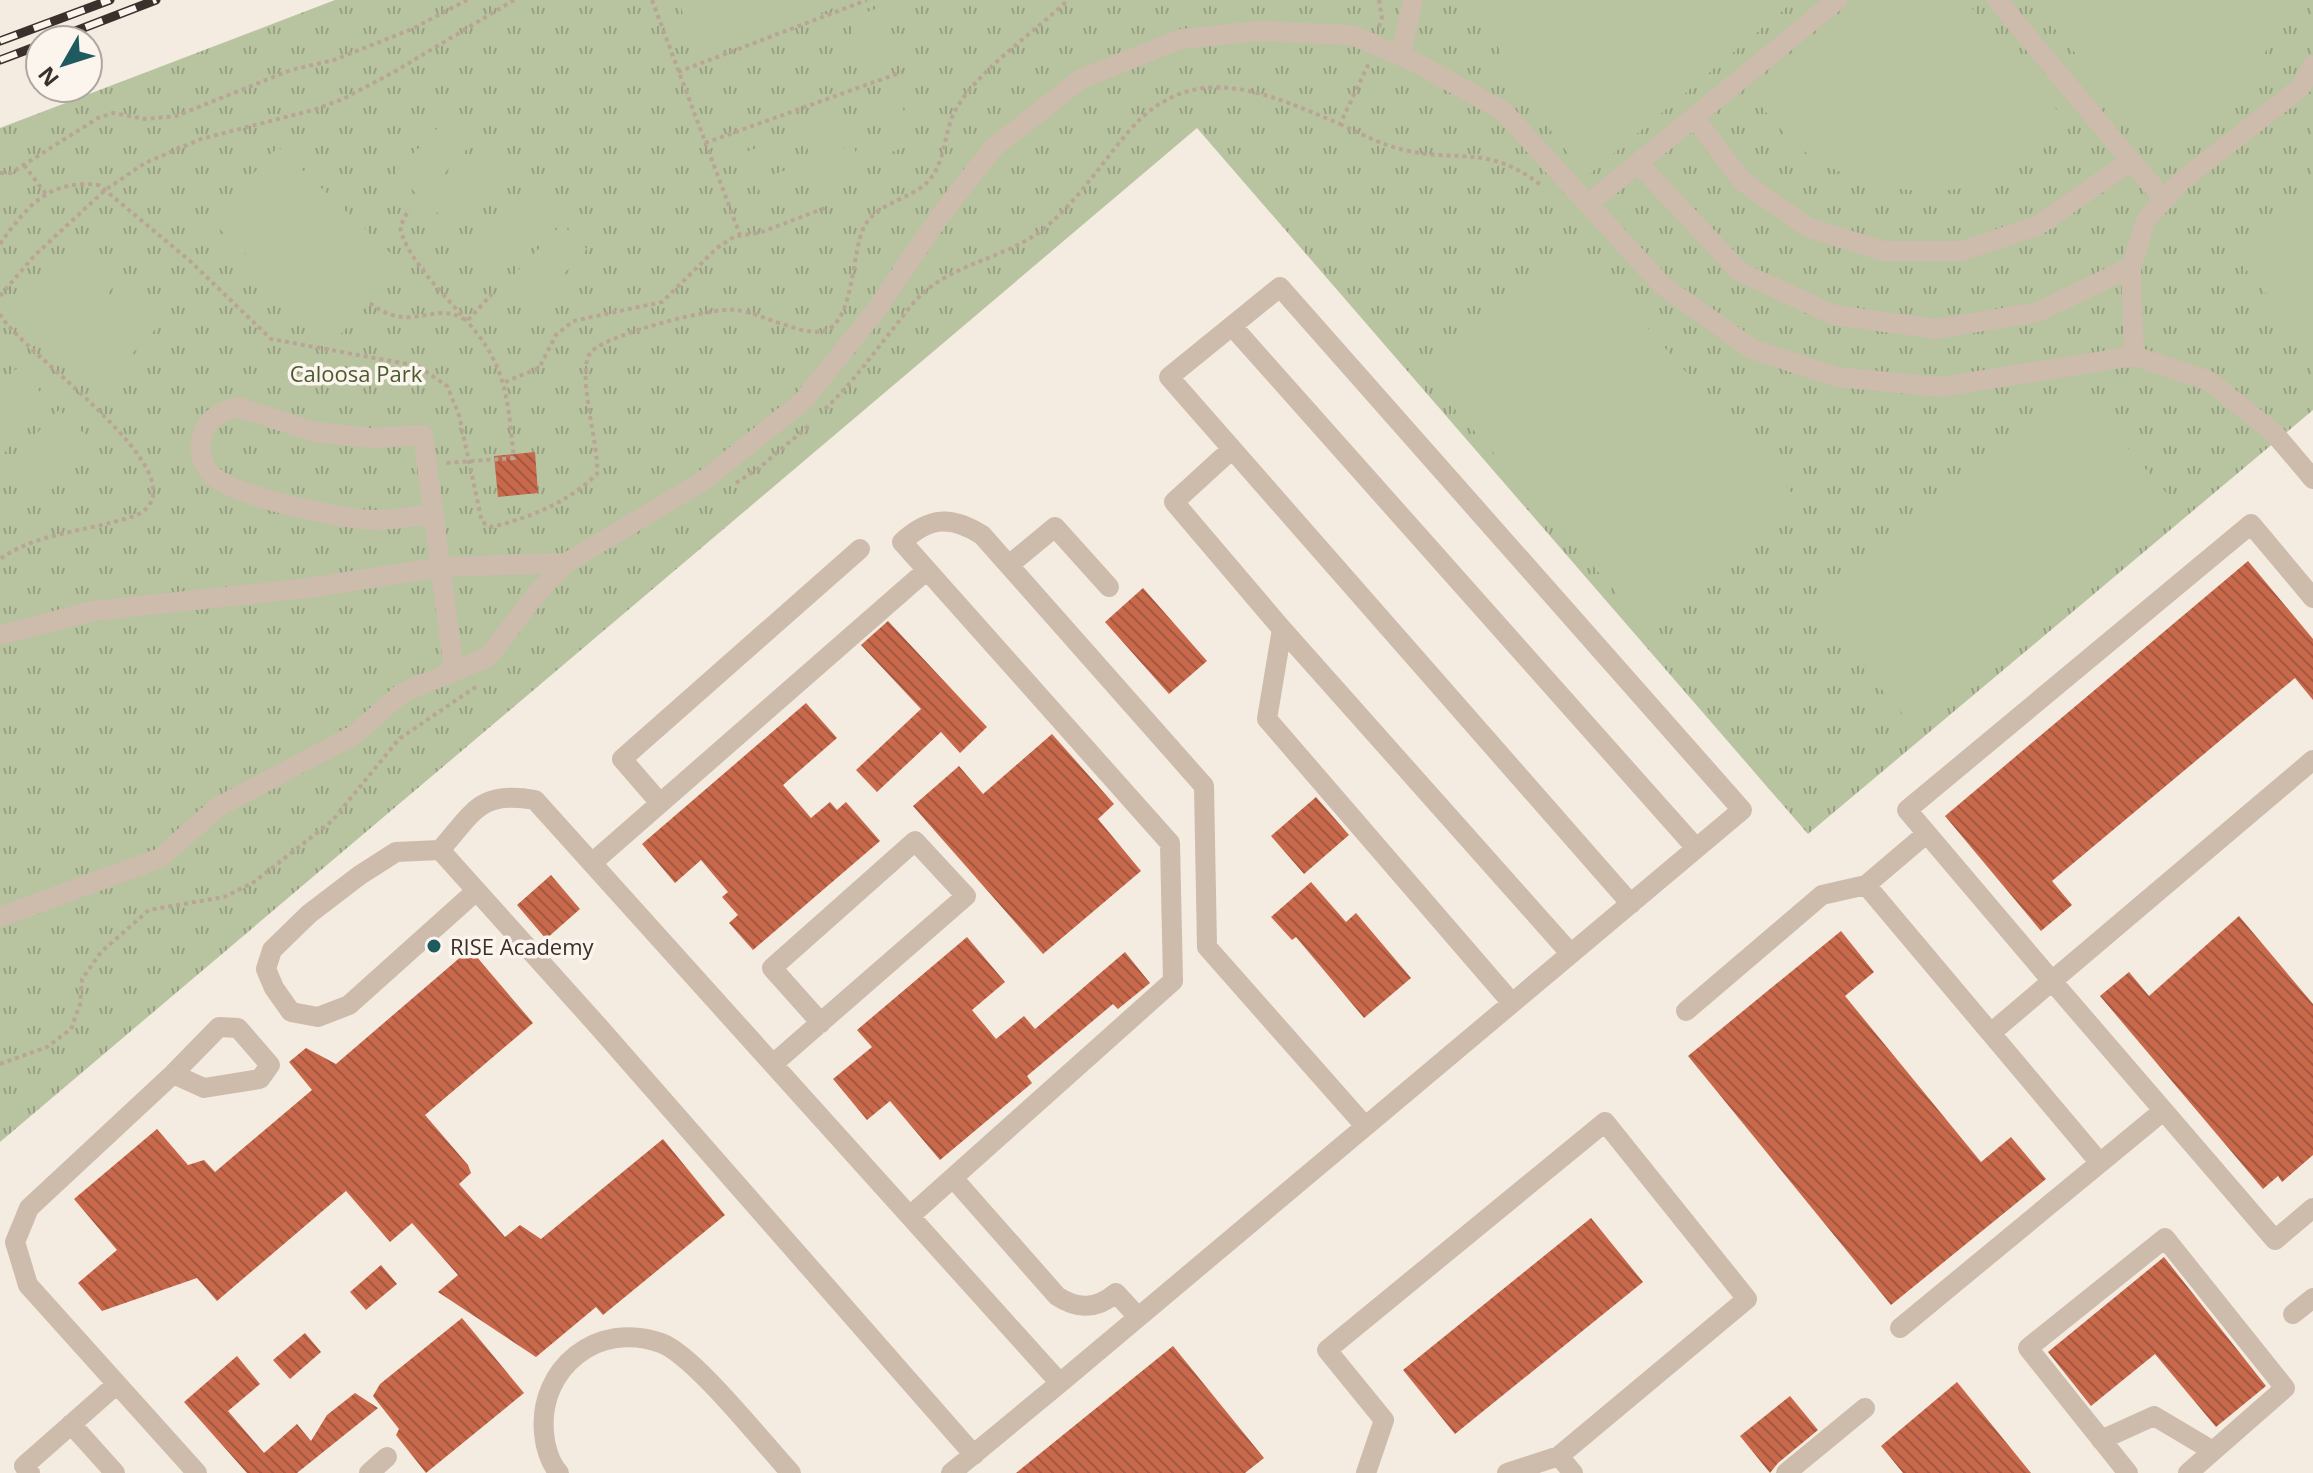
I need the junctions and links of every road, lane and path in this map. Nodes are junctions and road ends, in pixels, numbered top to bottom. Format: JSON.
{"nodes":[{"id":1,"x":467,"y":0,"type":"edge"},
{"id":2,"x":514,"y":0,"type":"edge"},
{"id":3,"x":652,"y":0,"type":"edge"},
{"id":4,"x":867,"y":0,"type":"edge"},
{"id":5,"x":1068,"y":0,"type":"edge"},
{"id":6,"x":1379,"y":0,"type":"edge"},
{"id":7,"x":1413,"y":0,"type":"edge"},
{"id":8,"x":1837,"y":0,"type":"edge"},
{"id":9,"x":1997,"y":0,"type":"edge"},
{"id":10,"x":1378,"y":34,"type":"dead end"},
{"id":11,"x":1401,"y":55,"type":"junction"},
{"id":12,"x":1370,"y":62,"type":"dead end"},
{"id":13,"x":2313,"y":65,"type":"edge"},
{"id":14,"x":678,"y":72,"type":"junction"},
{"id":15,"x":902,"y":72,"type":"dead end"},
{"id":16,"x":1694,"y":117,"type":"junction"},
{"id":17,"x":1340,"y":124,"type":"junction"},
{"id":18,"x":705,"y":143,"type":"junction"},
{"id":19,"x":2131,"y":161,"type":"junction"},
{"id":20,"x":1638,"y":163,"type":"junction"},
{"id":21,"x":24,"y":165,"type":"junction"},
{"id":22,"x":0,"y":173,"type":"edge"},
{"id":23,"x":105,"y":190,"type":"junction"},
{"id":24,"x":46,"y":194,"type":"junction"},
{"id":25,"x":1551,"y":196,"type":"dead end"},
{"id":26,"x":2164,"y":199,"type":"junction"},
{"id":27,"x":1588,"y":204,"type":"junction"},
{"id":28,"x":825,"y":208,"type":"dead end"},
{"id":29,"x":407,"y":213,"type":"dead end"},
{"id":30,"x":740,"y":235,"type":"junction"},
{"id":31,"x":0,"y":244,"type":"edge"},
{"id":32,"x":2131,"y":267,"type":"junction"},
{"id":33,"x":492,"y":294,"type":"dead end"},
{"id":34,"x":0,"y":296,"type":"edge"},
{"id":35,"x":370,"y":303,"type":"dead end"},
{"id":36,"x":0,"y":314,"type":"edge"},
{"id":37,"x":467,"y":321,"type":"junction"},
{"id":38,"x":1232,"y":326,"type":"junction"},
{"id":39,"x":2134,"y":356,"type":"junction"},
{"id":40,"x":505,"y":382,"type":"junction"},
{"id":41,"x":1232,"y":449,"type":"junction"},
{"id":42,"x":469,"y":461,"type":"junction"},
{"id":43,"x":426,"y":465,"type":"junction"},
{"id":44,"x":2313,"y":479,"type":"edge"},
{"id":45,"x":727,"y":489,"type":"dead end"},
{"id":46,"x":432,"y":514,"type":"junction"},
{"id":47,"x":860,"y":549,"type":"dead end"},
{"id":48,"x":0,"y":559,"type":"edge"},
{"id":49,"x":566,"y":563,"type":"junction"},
{"id":50,"x":1009,"y":565,"type":"junction"},
{"id":51,"x":442,"y":567,"type":"junction"},
{"id":52,"x":927,"y":570,"type":"junction"},
{"id":53,"x":1109,"y":587,"type":"dead end"},
{"id":54,"x":2313,"y":598,"type":"edge"},
{"id":55,"x":1282,"y":629,"type":"junction"},
{"id":56,"x":0,"y":635,"type":"edge"},
{"id":57,"x":454,"y":671,"type":"junction"},
{"id":58,"x":483,"y":682,"type":"dead end"},
{"id":59,"x":2313,"y":760,"type":"edge"},
{"id":60,"x":660,"y":803,"type":"junction"},
{"id":61,"x":1926,"y":834,"type":"junction"},
{"id":62,"x":1696,"y":848,"type":"junction"},
{"id":63,"x":440,"y":850,"type":"junction"},
{"id":64,"x":592,"y":863,"type":"junction"},
{"id":65,"x":1866,"y":885,"type":"junction"},
{"id":66,"x":475,"y":892,"type":"junction"},
{"id":67,"x":1631,"y":904,"type":"junction"},
{"id":68,"x":0,"y":917,"type":"edge"},
{"id":69,"x":1571,"y":954,"type":"junction"},
{"id":70,"x":2052,"y":981,"type":"junction"},
{"id":71,"x":1512,"y":1003,"type":"junction"},
{"id":72,"x":1686,"y":1011,"type":"dead end"},
{"id":73,"x":821,"y":1023,"type":"junction"},
{"id":74,"x":1991,"y":1033,"type":"junction"},
{"id":75,"x":0,"y":1064,"type":"edge"},
{"id":76,"x":773,"y":1064,"type":"junction"},
{"id":77,"x":173,"y":1074,"type":"dead end"},
{"id":78,"x":2163,"y":1111,"type":"junction"},
{"id":79,"x":1365,"y":1126,"type":"junction"},
{"id":80,"x":2100,"y":1163,"type":"junction"},
{"id":81,"x":953,"y":1178,"type":"junction"},
{"id":82,"x":2313,"y":1208,"type":"edge"},
{"id":83,"x":910,"y":1216,"type":"junction"},
{"id":84,"x":2313,"y":1298,"type":"edge"},
{"id":85,"x":2293,"y":1314,"type":"dead end"},
{"id":86,"x":1138,"y":1317,"type":"junction"},
{"id":87,"x":1900,"y":1328,"type":"dead end"},
{"id":88,"x":1060,"y":1383,"type":"junction"},
{"id":89,"x":117,"y":1384,"type":"junction"},
{"id":90,"x":1865,"y":1408,"type":"dead end"},
{"id":91,"x":71,"y":1424,"type":"junction"},
{"id":92,"x":2101,"y":1440,"type":"junction"},
{"id":93,"x":2213,"y":1451,"type":"junction"},
{"id":94,"x":974,"y":1455,"type":"junction"},
{"id":95,"x":1559,"y":1456,"type":"junction"},
{"id":96,"x":387,"y":1457,"type":"dead end"},
{"id":97,"x":30,"y":1473,"type":"edge"},
{"id":98,"x":115,"y":1473,"type":"edge"},
{"id":99,"x":197,"y":1473,"type":"edge"},
{"id":100,"x":369,"y":1473,"type":"edge"},
{"id":101,"x":559,"y":1473,"type":"edge"},
{"id":102,"x":791,"y":1473,"type":"edge"},
{"id":103,"x":951,"y":1473,"type":"edge"},
{"id":104,"x":1366,"y":1473,"type":"edge"},
{"id":105,"x":1507,"y":1473,"type":"edge"},
{"id":106,"x":1573,"y":1473,"type":"edge"},
{"id":107,"x":1786,"y":1473,"type":"edge"},
{"id":108,"x":2128,"y":1473,"type":"edge"},
{"id":109,"x":2188,"y":1473,"type":"edge"}],
"edges":[{"from":1,"to":21,"type":"path"},
{"from":2,"to":23,"type":"path"},
{"from":3,"to":14,"type":"path"},
{"from":4,"to":14,"type":"path"},
{"from":5,"to":42,"type":"path"},
{"from":6,"to":10,"type":"path"},
{"from":7,"to":11,"type":"street"},
{"from":8,"to":16,"type":"street"},
{"from":9,"to":19,"type":"street"},
{"from":11,"to":27,"type":"street"},
{"from":11,"to":49,"type":"street"},
{"from":12,"to":17,"type":"path"},
{"from":13,"to":26,"type":"street"},
{"from":14,"to":18,"type":"path"},
{"from":15,"to":18,"type":"path"},
{"from":16,"to":19,"type":"street"},
{"from":16,"to":20,"type":"street"},
{"from":17,"to":25,"type":"path"},
{"from":17,"to":45,"type":"path"},
{"from":18,"to":30,"type":"path"},
{"from":19,"to":26,"type":"street"},
{"from":20,"to":27,"type":"street"},
{"from":20,"to":32,"type":"street"},
{"from":21,"to":22,"type":"path"},
{"from":21,"to":24,"type":"path"},
{"from":23,"to":24,"type":"path"},
{"from":23,"to":34,"type":"path"},
{"from":23,"to":42,"type":"path"},
{"from":24,"to":31,"type":"path"},
{"from":26,"to":32,"type":"street"},
{"from":27,"to":39,"type":"street"},
{"from":28,"to":30,"type":"path"},
{"from":29,"to":37,"type":"path"},
{"from":30,"to":40,"type":"path"},
{"from":32,"to":39,"type":"street"},
{"from":33,"to":37,"type":"path"},
{"from":35,"to":37,"type":"path"},
{"from":36,"to":48,"type":"path"},
{"from":37,"to":40,"type":"path"},
{"from":38,"to":41,"type":"street"},
{"from":38,"to":62,"type":"street"},
{"from":38,"to":62,"type":"street"},
{"from":39,"to":44,"type":"street"},
{"from":40,"to":42,"type":"path"},
{"from":41,"to":55,"type":"street"},
{"from":41,"to":67,"type":"street"},
{"from":42,"to":43,"type":"path"},
{"from":43,"to":46,"type":"street"},
{"from":43,"to":46,"type":"street"},
{"from":46,"to":51,"type":"street"},
{"from":47,"to":60,"type":"street"},
{"from":49,"to":51,"type":"street"},
{"from":49,"to":57,"type":"street"},
{"from":50,"to":52,"type":"street"},
{"from":50,"to":53,"type":"street"},
{"from":50,"to":79,"type":"street"},
{"from":51,"to":56,"type":"street"},
{"from":51,"to":57,"type":"street"},
{"from":52,"to":60,"type":"street"},
{"from":52,"to":81,"type":"street"},
{"from":54,"to":61,"type":"street"},
{"from":55,"to":69,"type":"street"},
{"from":55,"to":71,"type":"street"},
{"from":57,"to":68,"type":"street"},
{"from":58,"to":75,"type":"path"},
{"from":59,"to":70,"type":"street"},
{"from":60,"to":64,"type":"street"},
{"from":61,"to":65,"type":"street"},
{"from":61,"to":70,"type":"street"},
{"from":62,"to":67,"type":"street"},
{"from":63,"to":64,"type":"street"},
{"from":63,"to":66,"type":"street"},
{"from":63,"to":66,"type":"street"},
{"from":64,"to":76,"type":"street"},
{"from":65,"to":72,"type":"street"},
{"from":65,"to":74,"type":"street"},
{"from":66,"to":94,"type":"street"},
{"from":67,"to":69,"type":"street"},
{"from":69,"to":71,"type":"street"},
{"from":70,"to":74,"type":"street"},
{"from":70,"to":78,"type":"street"},
{"from":71,"to":79,"type":"street"},
{"from":73,"to":73,"type":"street"},
{"from":73,"to":76,"type":"street"},
{"from":74,"to":80,"type":"street"},
{"from":76,"to":83,"type":"street"},
{"from":77,"to":89,"type":"street"},
{"from":78,"to":80,"type":"street"},
{"from":78,"to":82,"type":"street"},
{"from":79,"to":86,"type":"street"},
{"from":80,"to":87,"type":"street"},
{"from":81,"to":83,"type":"street"},
{"from":81,"to":86,"type":"street"},
{"from":83,"to":88,"type":"street"},
{"from":84,"to":85,"type":"street"},
{"from":86,"to":88,"type":"street"},
{"from":88,"to":94,"type":"street"},
{"from":89,"to":91,"type":"street"},
{"from":89,"to":99,"type":"street"},
{"from":90,"to":107,"type":"street"},
{"from":91,"to":97,"type":"street"},
{"from":91,"to":98,"type":"street"},
{"from":92,"to":93,"type":"street"},
{"from":92,"to":93,"type":"street"},
{"from":92,"to":108,"type":"street"},
{"from":93,"to":109,"type":"street"},
{"from":94,"to":103,"type":"street"},
{"from":95,"to":104,"type":"street"},
{"from":95,"to":105,"type":"street"},
{"from":95,"to":106,"type":"street"},
{"from":96,"to":100,"type":"street"},
{"from":101,"to":102,"type":"street"}]}
